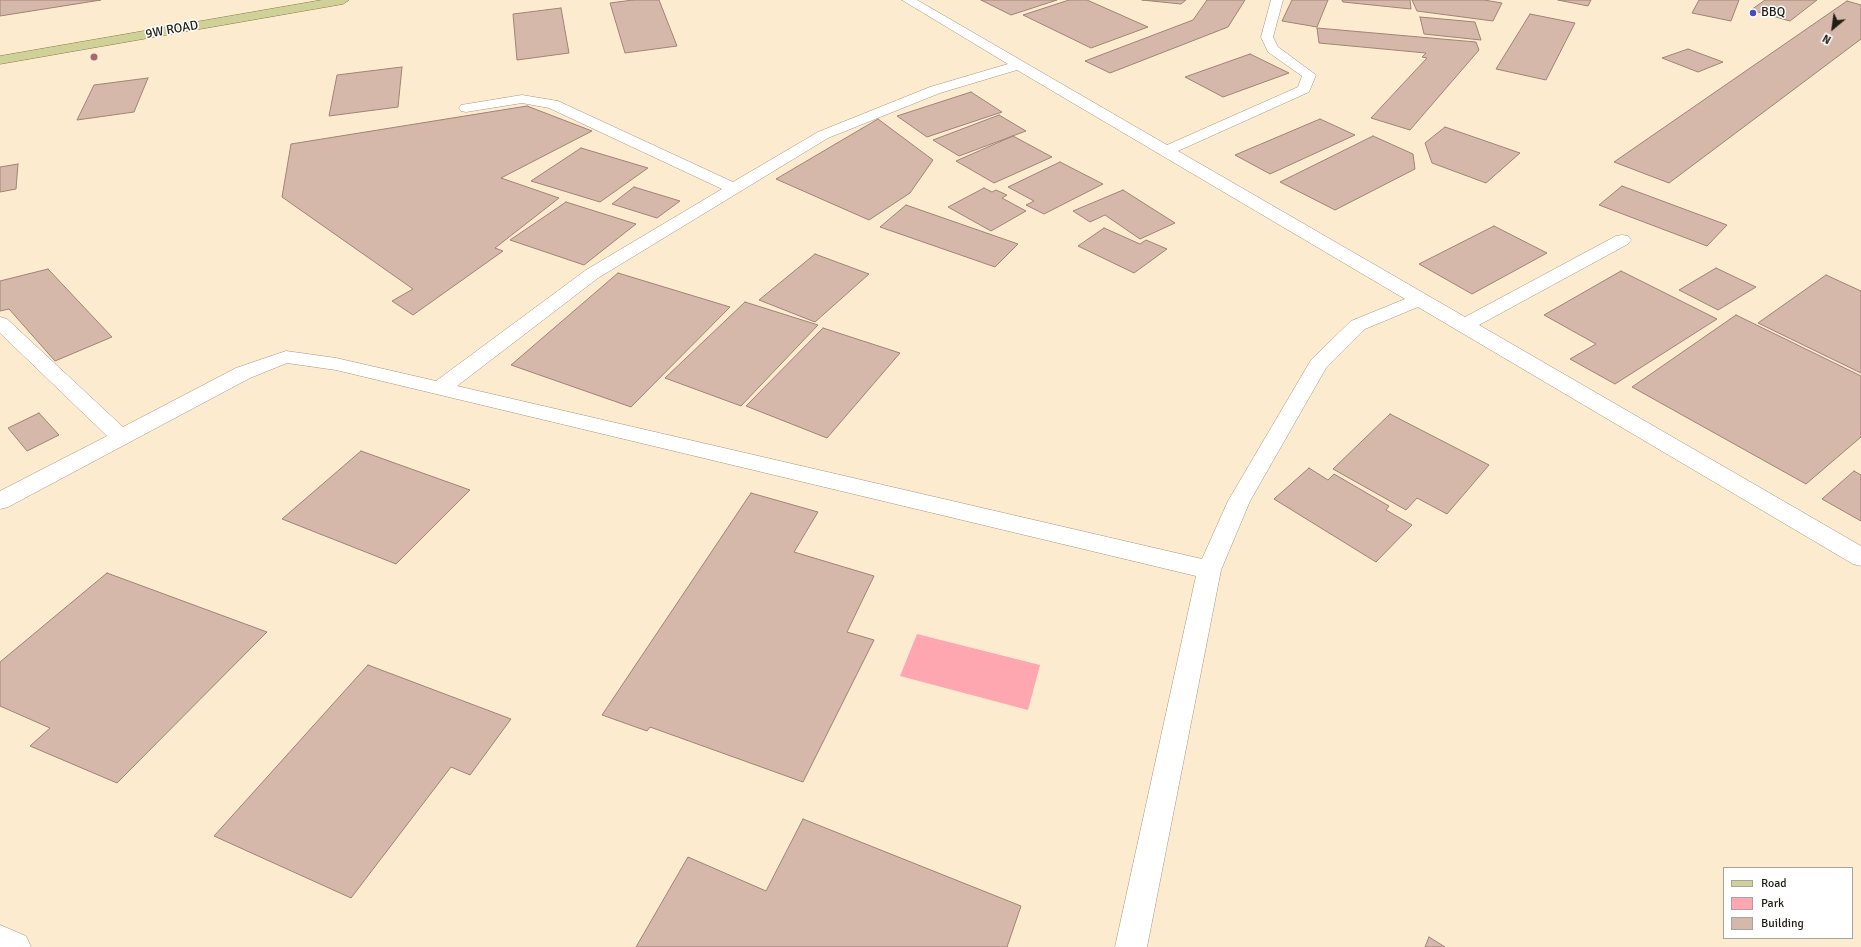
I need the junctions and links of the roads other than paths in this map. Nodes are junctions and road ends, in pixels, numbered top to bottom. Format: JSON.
{"nodes":[{"id":1,"x":343,"y":0,"type":"edge"},
{"id":2,"x":908,"y":0,"type":"edge"},
{"id":3,"x":1277,"y":0,"type":"edge"},
{"id":4,"x":0,"y":60,"type":"edge"},
{"id":5,"x":1019,"y":65,"type":"junction"},
{"id":6,"x":466,"y":108,"type":"dead end"},
{"id":7,"x":1165,"y":151,"type":"junction"},
{"id":8,"x":733,"y":188,"type":"junction"},
{"id":9,"x":1622,"y":240,"type":"dead end"},
{"id":10,"x":1420,"y":299,"type":"junction"},
{"id":11,"x":0,"y":324,"type":"edge"},
{"id":12,"x":1464,"y":325,"type":"junction"},
{"id":13,"x":439,"y":389,"type":"junction"},
{"id":14,"x":121,"y":437,"type":"junction"},
{"id":15,"x":0,"y":501,"type":"edge"},
{"id":16,"x":1861,"y":557,"type":"edge"},
{"id":17,"x":1209,"y":570,"type":"junction"},
{"id":18,"x":0,"y":942,"type":"edge"},
{"id":19,"x":14,"y":947,"type":"edge"},
{"id":20,"x":1131,"y":947,"type":"edge"}],
"edges":[{"from":1,"to":4,"type":"main road","name":"9W ROAD"},
{"from":2,"to":5,"type":"street"},
{"from":3,"to":7,"type":"street"},
{"from":5,"to":7,"type":"street"},
{"from":5,"to":8,"type":"street"},
{"from":6,"to":8,"type":"street"},
{"from":7,"to":10,"type":"street"},
{"from":8,"to":13,"type":"street"},
{"from":9,"to":12,"type":"street"},
{"from":10,"to":12,"type":"street"},
{"from":10,"to":17,"type":"street"},
{"from":11,"to":14,"type":"street"},
{"from":12,"to":16,"type":"street"},
{"from":13,"to":14,"type":"street"},
{"from":13,"to":17,"type":"street"},
{"from":14,"to":15,"type":"street"},
{"from":17,"to":20,"type":"street"},
{"from":18,"to":19,"type":"street"}]}
